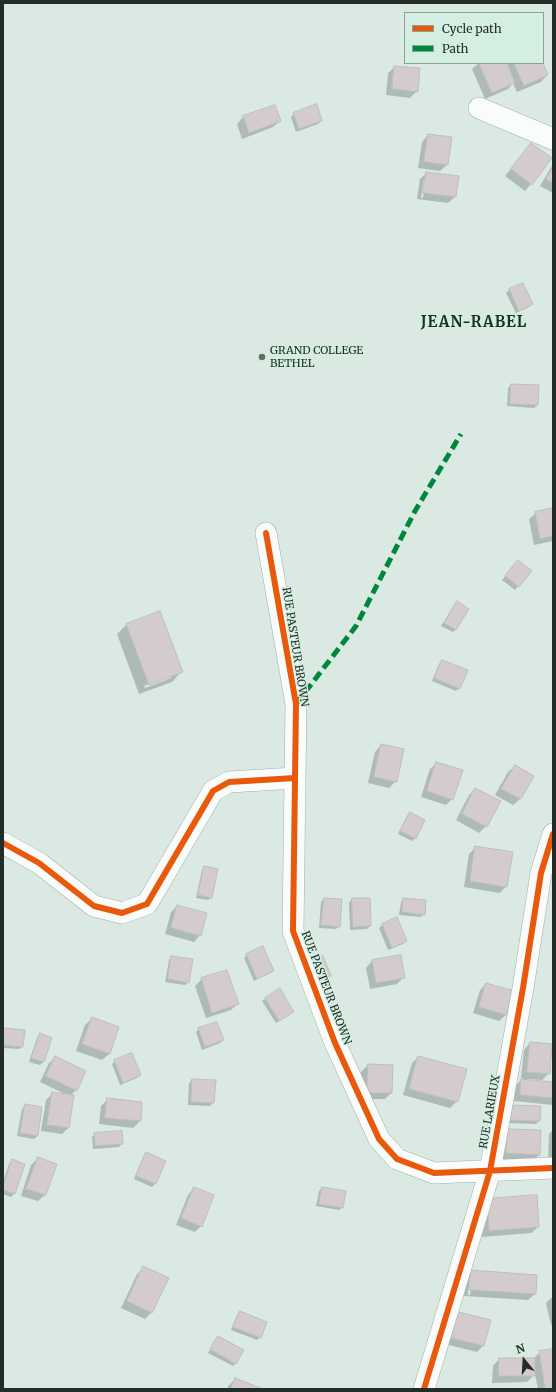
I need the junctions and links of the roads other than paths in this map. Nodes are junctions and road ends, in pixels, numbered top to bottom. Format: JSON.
{"nodes":[{"id":1,"x":479,"y":108,"type":"dead end"},
{"id":2,"x":553,"y":139,"type":"edge"},
{"id":3,"x":266,"y":533,"type":"dead end"},
{"id":4,"x":295,"y":778,"type":"junction"},
{"id":5,"x":553,"y":834,"type":"edge"},
{"id":6,"x":3,"y":843,"type":"edge"},
{"id":7,"x":553,"y":1168,"type":"edge"},
{"id":8,"x":490,"y":1171,"type":"junction"},
{"id":9,"x":424,"y":1389,"type":"edge"}],
"edges":[{"from":1,"to":2,"type":"street"},
{"from":3,"to":4,"type":"street","name":"RUE PASTEUR BROWN"},
{"from":4,"to":6,"type":"street"},
{"from":4,"to":8,"type":"street","name":"RUE PASTEUR BROWN"},
{"from":5,"to":8,"type":"street","name":"RUE LARIEUX"},
{"from":7,"to":8,"type":"street","name":"RUE PASTEUR BROWN"},
{"from":8,"to":9,"type":"street","name":"RUE LARIEUX"}]}
